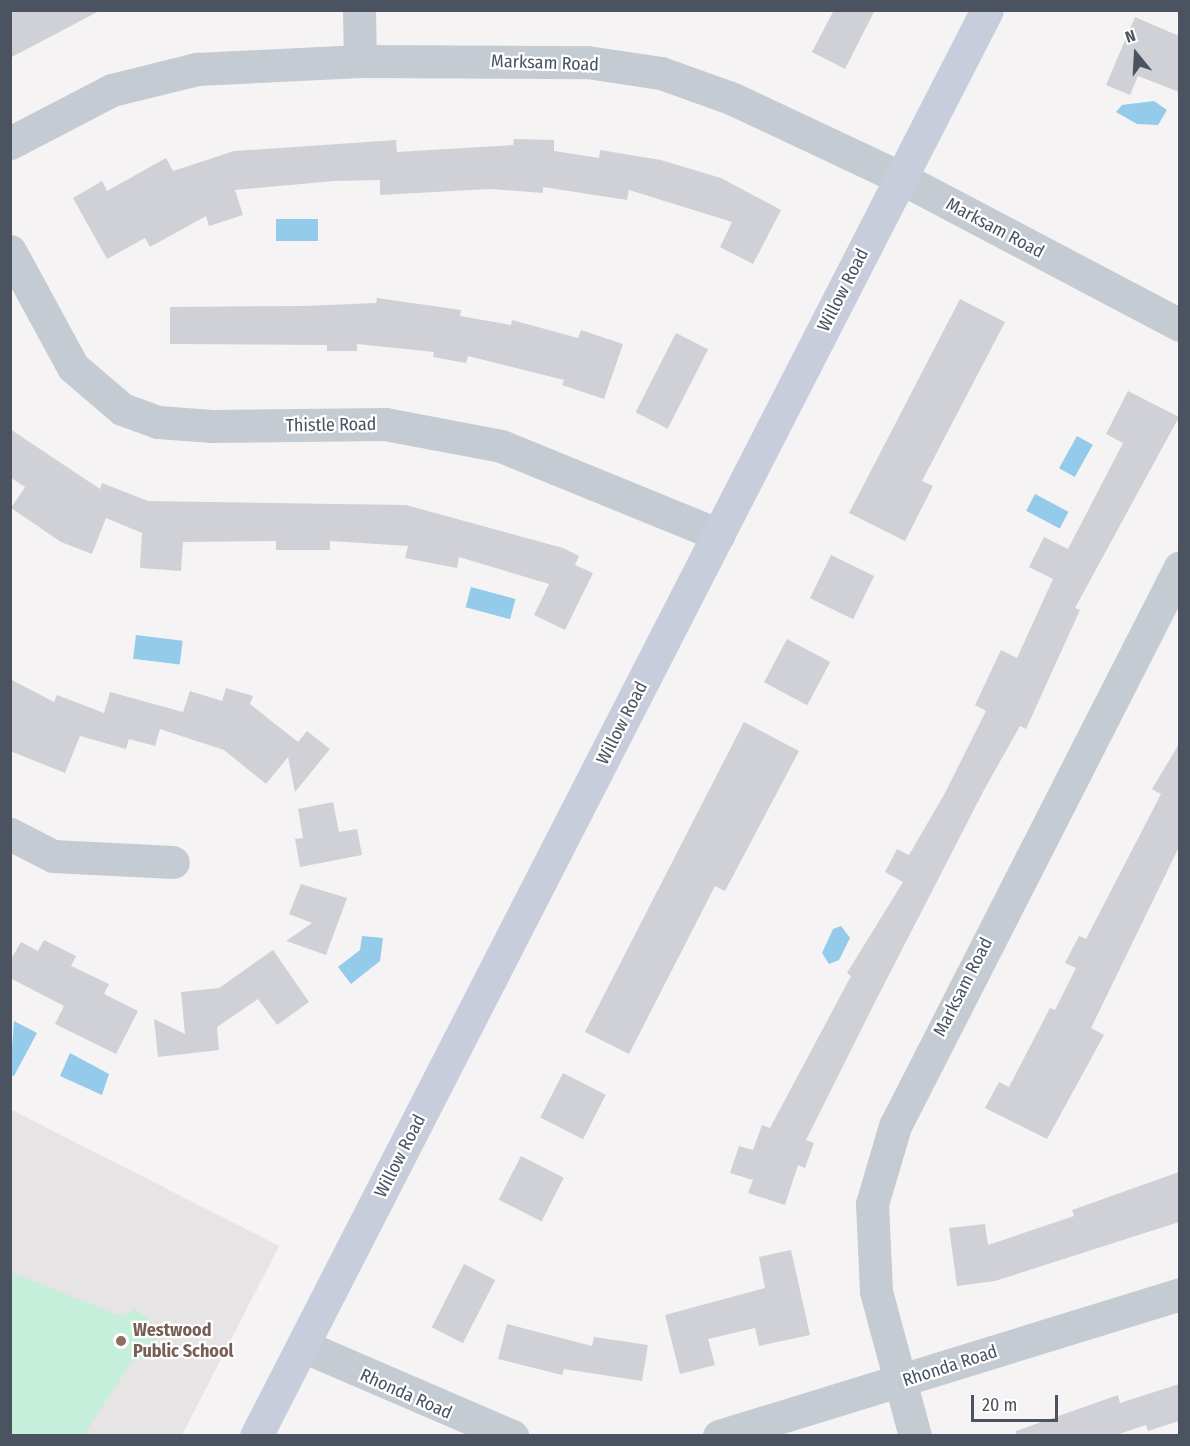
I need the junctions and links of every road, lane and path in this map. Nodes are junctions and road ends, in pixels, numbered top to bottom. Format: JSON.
{"nodes":[{"id":1,"x":359,"y":10,"type":"edge"},
{"id":2,"x":987,"y":10,"type":"edge"},
{"id":3,"x":360,"y":61,"type":"junction"},
{"id":4,"x":10,"y":143,"type":"edge"},
{"id":5,"x":901,"y":178,"type":"junction"},
{"id":6,"x":10,"y":251,"type":"edge"},
{"id":7,"x":1179,"y":325,"type":"edge"},
{"id":8,"x":719,"y":534,"type":"junction"},
{"id":9,"x":1179,"y":567,"type":"edge"},
{"id":10,"x":10,"y":834,"type":"edge"},
{"id":11,"x":173,"y":862,"type":"dead end"},
{"id":12,"x":1179,"y":1294,"type":"edge"},
{"id":13,"x":303,"y":1346,"type":"junction"},
{"id":14,"x":898,"y":1383,"type":"junction"},
{"id":15,"x":256,"y":1436,"type":"edge"},
{"id":16,"x":512,"y":1436,"type":"edge"},
{"id":17,"x":719,"y":1436,"type":"edge"},
{"id":18,"x":915,"y":1436,"type":"edge"}],
"edges":[{"from":1,"to":3,"type":"street"},
{"from":2,"to":5,"type":"main road","name":"Willow Road"},
{"from":3,"to":4,"type":"street","name":"Marksam Road"},
{"from":3,"to":5,"type":"street","name":"Marksam Road"},
{"from":5,"to":7,"type":"street","name":"Marksam Road"},
{"from":5,"to":8,"type":"main road","name":"Willow Road"},
{"from":6,"to":8,"type":"street","name":"Thistle Road"},
{"from":8,"to":13,"type":"main road","name":"Willow Road"},
{"from":9,"to":14,"type":"street","name":"Marksam Road"},
{"from":10,"to":11,"type":"street"},
{"from":12,"to":14,"type":"street","name":"Rhonda Road"},
{"from":13,"to":15,"type":"main road","name":"Willow Road"},
{"from":13,"to":16,"type":"street","name":"Rhonda Road"},
{"from":14,"to":17,"type":"street","name":"Rhonda Road"},
{"from":14,"to":18,"type":"street","name":"Marksam Road"}]}
